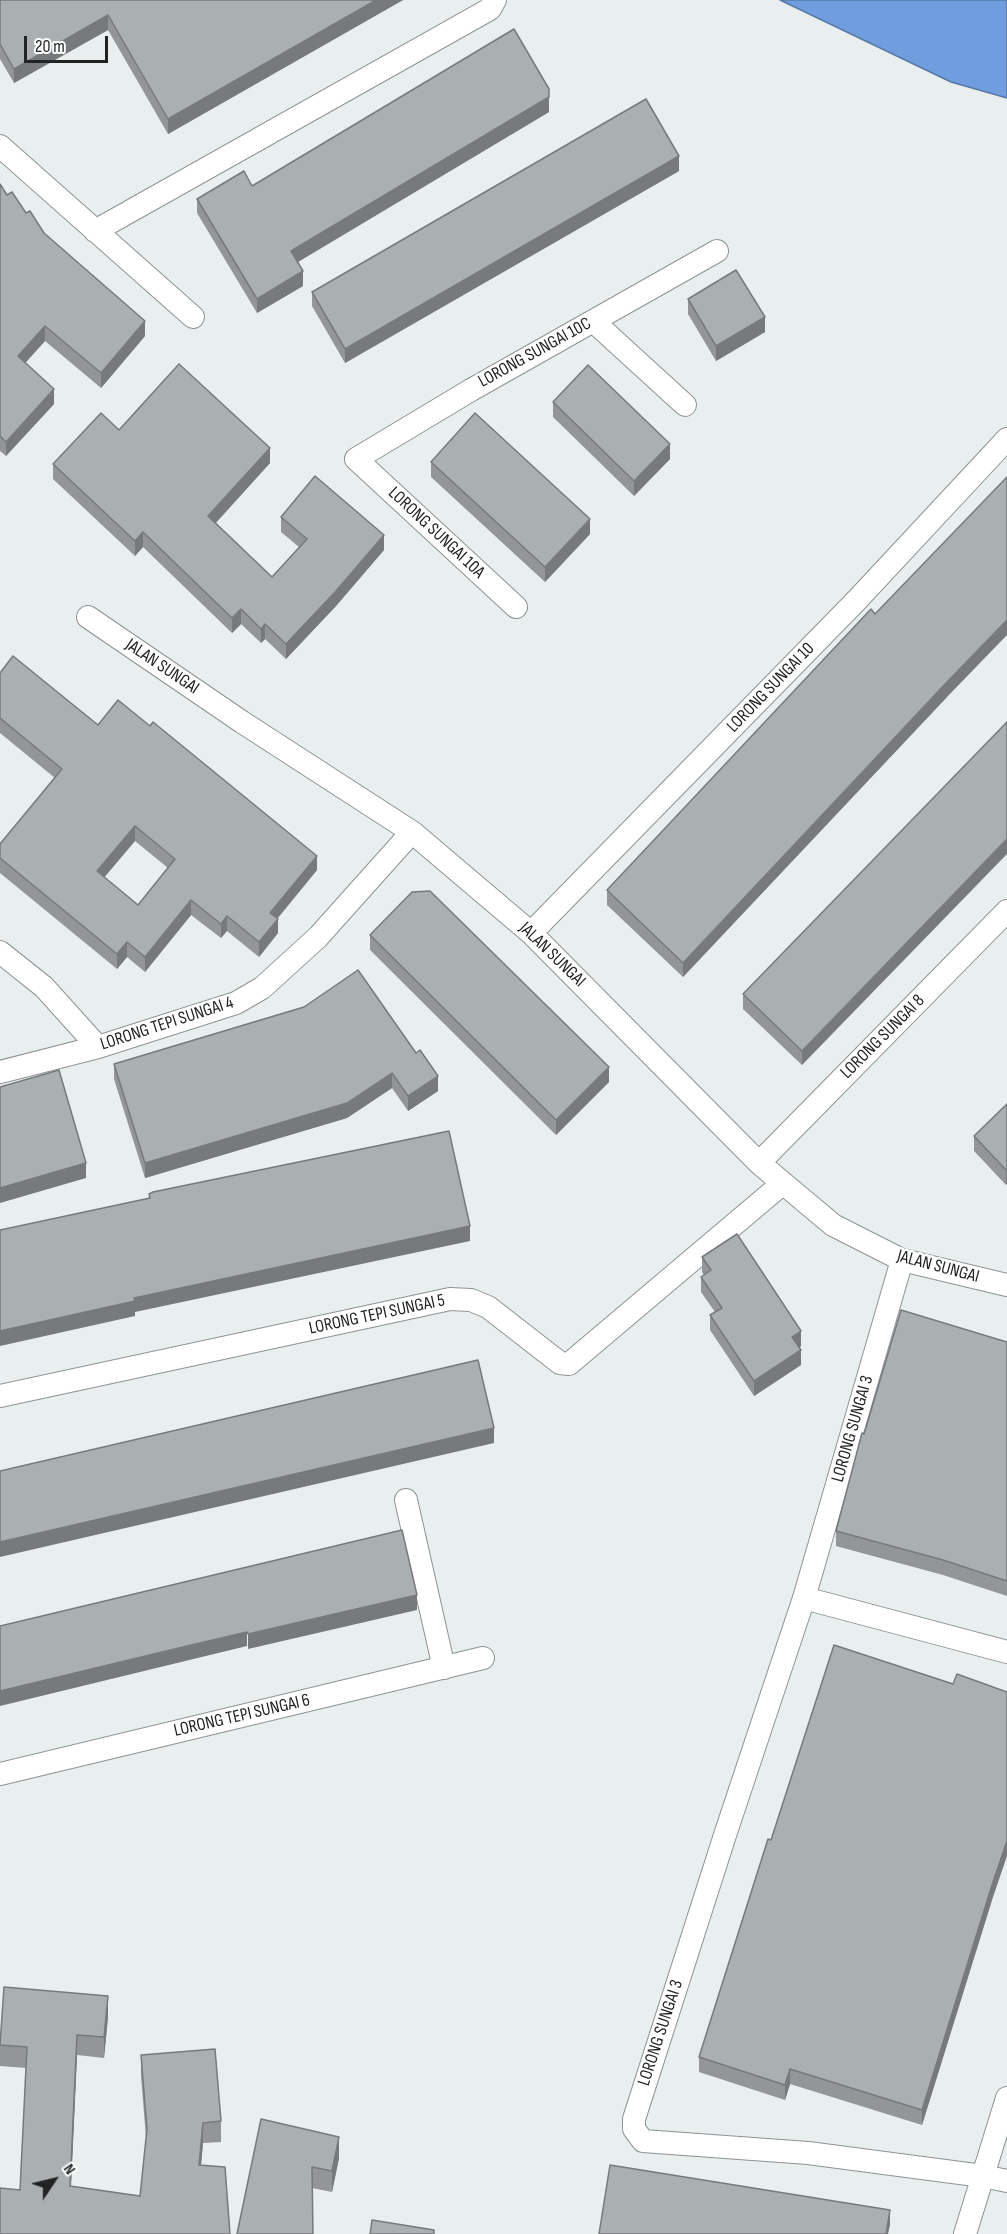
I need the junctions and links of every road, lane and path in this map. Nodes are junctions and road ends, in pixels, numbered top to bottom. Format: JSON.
{"nodes":[{"id":1,"x":495,"y":0,"type":"edge"},
{"id":2,"x":0,"y":146,"type":"edge"},
{"id":3,"x":95,"y":231,"type":"junction"},
{"id":4,"x":717,"y":251,"type":"dead end"},
{"id":5,"x":193,"y":317,"type":"dead end"},
{"id":6,"x":593,"y":321,"type":"junction"},
{"id":7,"x":685,"y":405,"type":"dead end"},
{"id":8,"x":1007,"y":438,"type":"edge"},
{"id":9,"x":356,"y":459,"type":"joint"},
{"id":10,"x":516,"y":607,"type":"dead end"},
{"id":11,"x":88,"y":617,"type":"dead end"},
{"id":12,"x":412,"y":832,"type":"junction"},
{"id":13,"x":1007,"y":911,"type":"edge"},
{"id":14,"x":531,"y":933,"type":"junction"},
{"id":15,"x":0,"y":952,"type":"edge"},
{"id":16,"x":98,"y":1047,"type":"junction"},
{"id":17,"x":0,"y":1072,"type":"edge"},
{"id":18,"x":759,"y":1163,"type":"junction"},
{"id":19,"x":782,"y":1184,"type":"junction"},
{"id":20,"x":902,"y":1260,"type":"junction"},
{"id":21,"x":1007,"y":1285,"type":"edge"},
{"id":22,"x":0,"y":1396,"type":"edge"},
{"id":23,"x":406,"y":1500,"type":"dead end"},
{"id":24,"x":804,"y":1598,"type":"junction"},
{"id":25,"x":1007,"y":1652,"type":"edge"},
{"id":26,"x":483,"y":1658,"type":"dead end"},
{"id":27,"x":444,"y":1668,"type":"junction"},
{"id":28,"x":0,"y":1774,"type":"edge"},
{"id":29,"x":1007,"y":2098,"type":"edge"},
{"id":30,"x":983,"y":2176,"type":"junction"},
{"id":31,"x":1007,"y":2181,"type":"edge"},
{"id":32,"x":965,"y":2234,"type":"edge"}],
"edges":[{"from":1,"to":3,"type":"street"},
{"from":2,"to":3,"type":"street"},
{"from":3,"to":5,"type":"street"},
{"from":4,"to":6,"type":"street","name":"LORONG SUNGAI 10C"},
{"from":6,"to":7,"type":"street"},
{"from":6,"to":9,"type":"street","name":"LORONG SUNGAI 10C"},
{"from":8,"to":14,"type":"street","name":"LORONG SUNGAI 10"},
{"from":9,"to":10,"type":"street","name":"LORONG SUNGAI 10A"},
{"from":11,"to":12,"type":"street","name":"JALAN SUNGAI"},
{"from":12,"to":14,"type":"street","name":"JALAN SUNGAI"},
{"from":12,"to":16,"type":"street","name":"LORONG TEPI SUNGAI 4"},
{"from":13,"to":18,"type":"street","name":"LORONG SUNGAI 8"},
{"from":14,"to":18,"type":"street","name":"JALAN SUNGAI"},
{"from":15,"to":16,"type":"street"},
{"from":16,"to":17,"type":"street","name":"LORONG TEPI SUNGAI 4"},
{"from":18,"to":19,"type":"street","name":"JALAN SUNGAI"},
{"from":19,"to":20,"type":"street","name":"JALAN SUNGAI"},
{"from":19,"to":22,"type":"street","name":"LORONG TEPI SUNGAI 5"},
{"from":20,"to":21,"type":"street","name":"JALAN SUNGAI"},
{"from":20,"to":24,"type":"street","name":"LORONG SUNGAI 3"},
{"from":23,"to":27,"type":"street"},
{"from":24,"to":25,"type":"street"},
{"from":24,"to":30,"type":"street","name":"LORONG SUNGAI 3"},
{"from":26,"to":27,"type":"street","name":"LORONG TEPI SUNGAI 6"},
{"from":27,"to":28,"type":"street","name":"LORONG TEPI SUNGAI 6"},
{"from":29,"to":30,"type":"street"},
{"from":30,"to":31,"type":"street"},
{"from":30,"to":32,"type":"street"}]}
